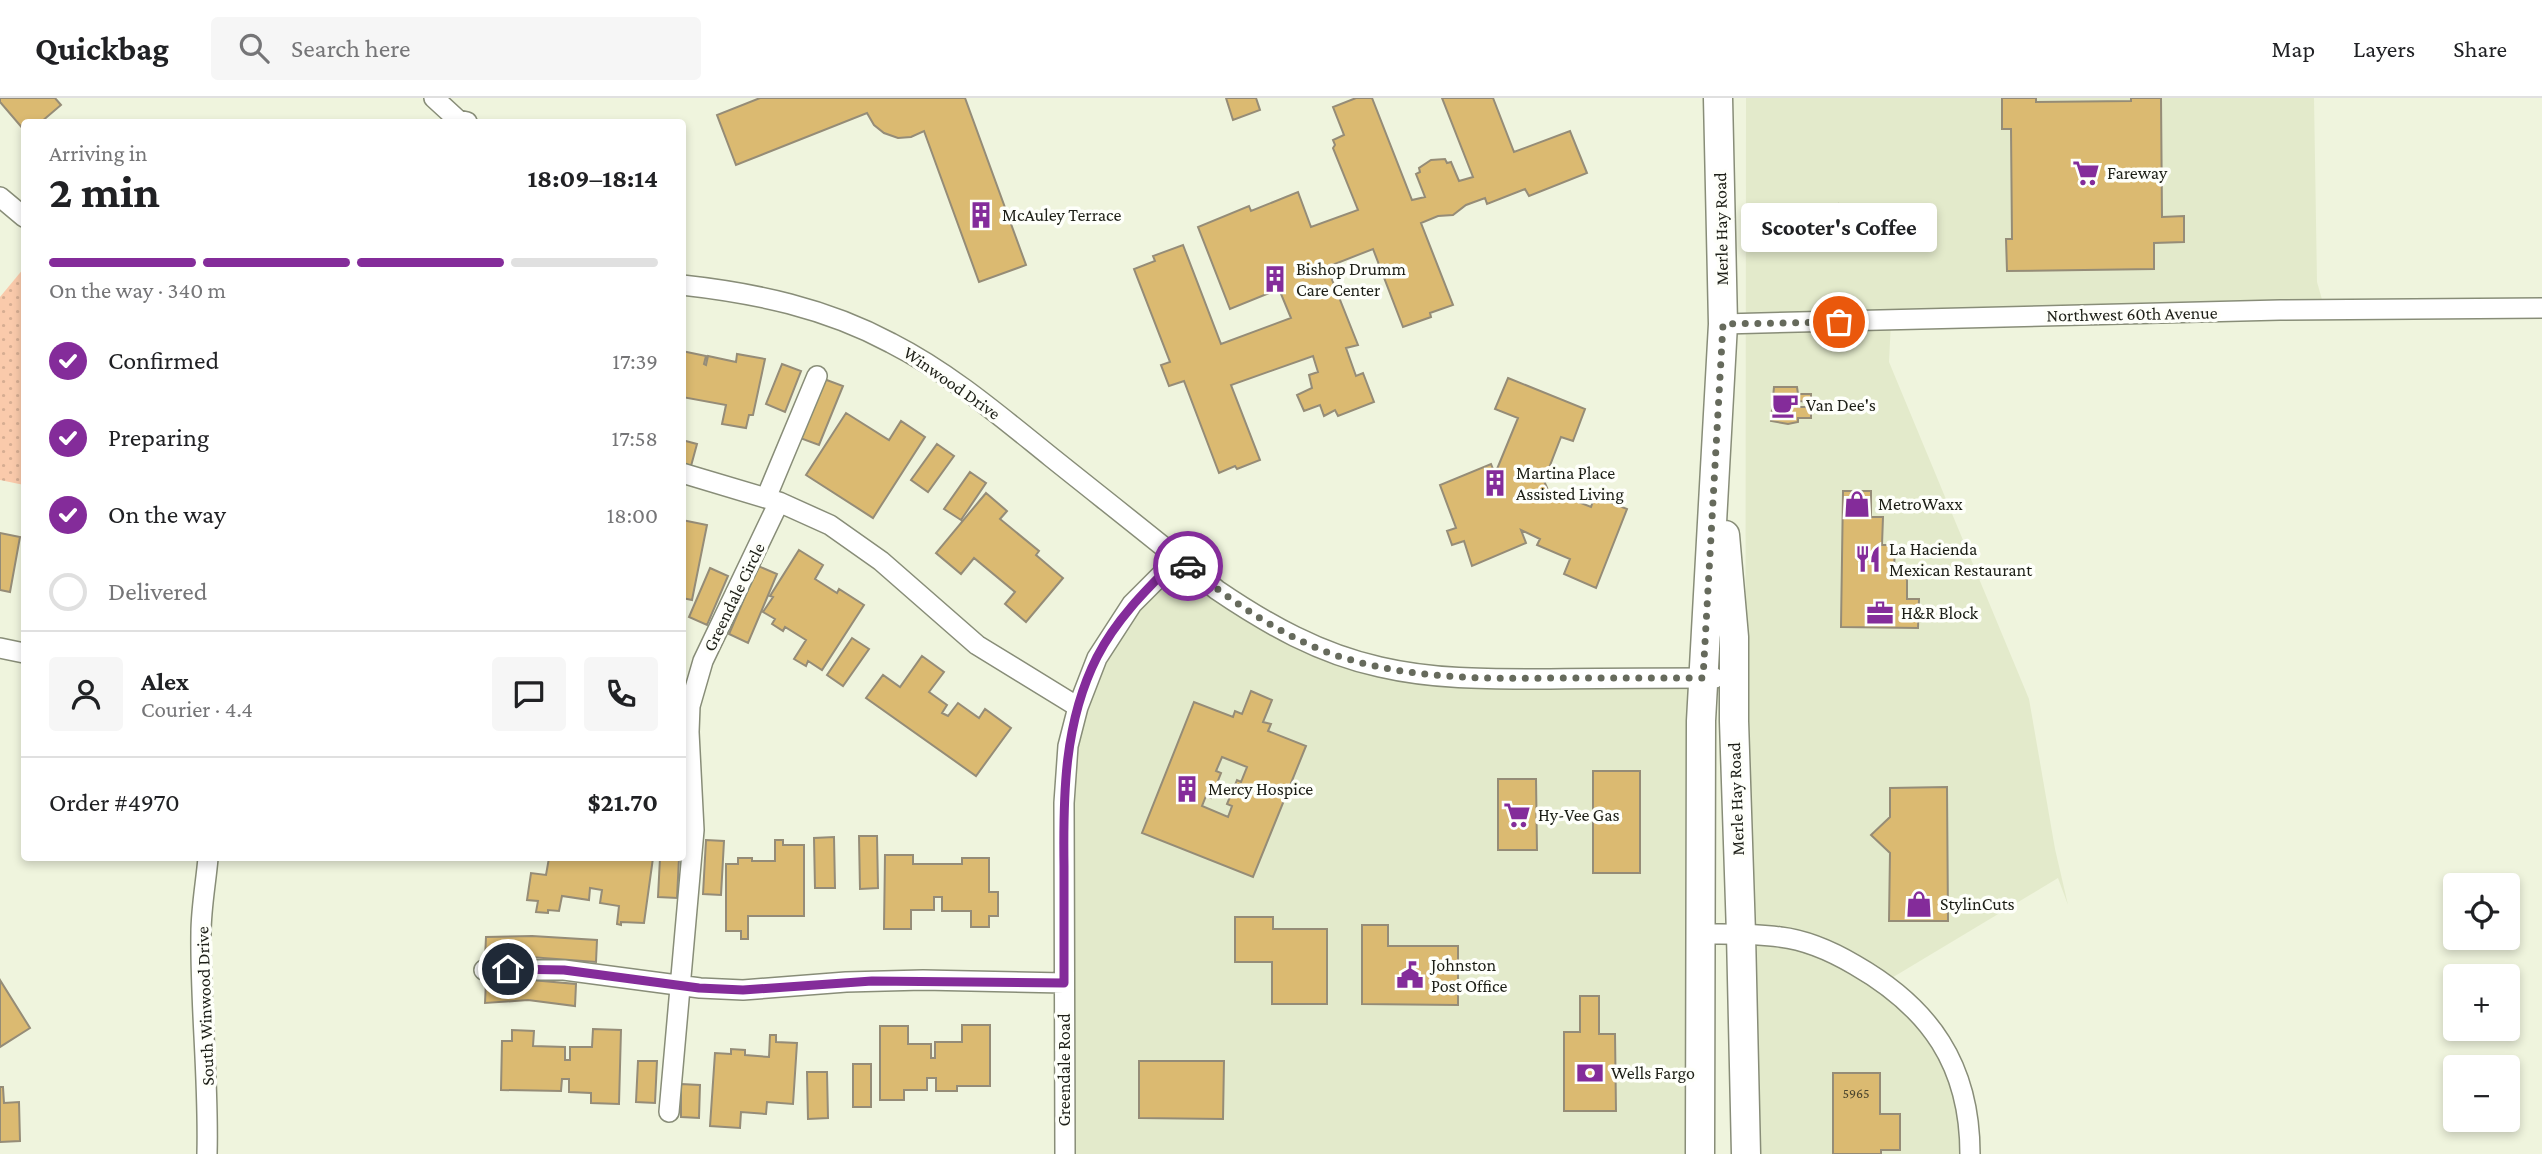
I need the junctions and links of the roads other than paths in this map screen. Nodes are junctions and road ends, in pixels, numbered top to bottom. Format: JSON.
{"nodes":[{"id":1,"x":434,"y":98,"type":"edge"},
{"id":2,"x":1718,"y":98,"type":"edge"},
{"id":3,"x":457,"y":119,"type":"edge"},
{"id":4,"x":0,"y":197,"type":"edge"},
{"id":5,"x":21,"y":214,"type":"edge"},
{"id":6,"x":686,"y":285,"type":"edge"},
{"id":7,"x":2542,"y":308,"type":"edge"},
{"id":8,"x":1723,"y":324,"type":"junction"},
{"id":9,"x":817,"y":376,"type":"dead end"},
{"id":10,"x":1717,"y":445,"type":"junction"},
{"id":11,"x":686,"y":474,"type":"edge"},
{"id":12,"x":773,"y":500,"type":"junction"},
{"id":13,"x":1178,"y":558,"type":"junction"},
{"id":14,"x":0,"y":648,"type":"edge"},
{"id":15,"x":21,"y":652,"type":"edge"},
{"id":16,"x":1703,"y":678,"type":"junction"},
{"id":17,"x":1734,"y":678,"type":"junction"},
{"id":18,"x":1078,"y":707,"type":"junction"},
{"id":19,"x":208,"y":861,"type":"edge"},
{"id":20,"x":1741,"y":933,"type":"junction"},
{"id":21,"x":1700,"y":934,"type":"junction"},
{"id":22,"x":484,"y":970,"type":"dead end"},
{"id":23,"x":1064,"y":983,"type":"junction"},
{"id":24,"x":680,"y":985,"type":"junction"},
{"id":25,"x":668,"y":1112,"type":"dead end"},
{"id":26,"x":206,"y":1154,"type":"edge"},
{"id":27,"x":1065,"y":1154,"type":"edge"},
{"id":28,"x":1700,"y":1154,"type":"edge"},
{"id":29,"x":1746,"y":1154,"type":"edge"},
{"id":30,"x":1970,"y":1154,"type":"edge"}],
"edges":[{"from":1,"to":3,"type":"street"},
{"from":2,"to":8,"type":"main road","name":"Merle Hay Road"},
{"from":4,"to":5,"type":"street"},
{"from":6,"to":13,"type":"street","name":"Winwood Drive"},
{"from":7,"to":8,"type":"street","name":"Northwest 60th Avenue"},
{"from":8,"to":10,"type":"main road","name":"Merle Hay Road"},
{"from":9,"to":12,"type":"street","name":"Greendale Circle"},
{"from":10,"to":16,"type":"main road","name":"Merle Hay Road"},
{"from":10,"to":17,"type":"main road","name":"Merle Hay Road"},
{"from":11,"to":12,"type":"street"},
{"from":12,"to":18,"type":"street"},
{"from":12,"to":24,"type":"street","name":"Greendale Circle"},
{"from":13,"to":16,"type":"street"},
{"from":13,"to":18,"type":"street","name":"Greendale Road"},
{"from":14,"to":15,"type":"street"},
{"from":16,"to":17,"type":"street"},
{"from":16,"to":21,"type":"main road","name":"Merle Hay Road"},
{"from":17,"to":20,"type":"main road","name":"Merle Hay Road"},
{"from":18,"to":23,"type":"street","name":"Greendale Road"},
{"from":19,"to":26,"type":"street","name":"South Winwood Drive"},
{"from":20,"to":21,"type":"street"},
{"from":20,"to":29,"type":"main road","name":"Merle Hay Road"},
{"from":20,"to":30,"type":"street"},
{"from":21,"to":28,"type":"main road","name":"Merle Hay Road"},
{"from":22,"to":24,"type":"street"},
{"from":23,"to":24,"type":"street"},
{"from":23,"to":27,"type":"street","name":"Greendale Road"},
{"from":24,"to":25,"type":"street","name":"Greendale Circle"}]}
